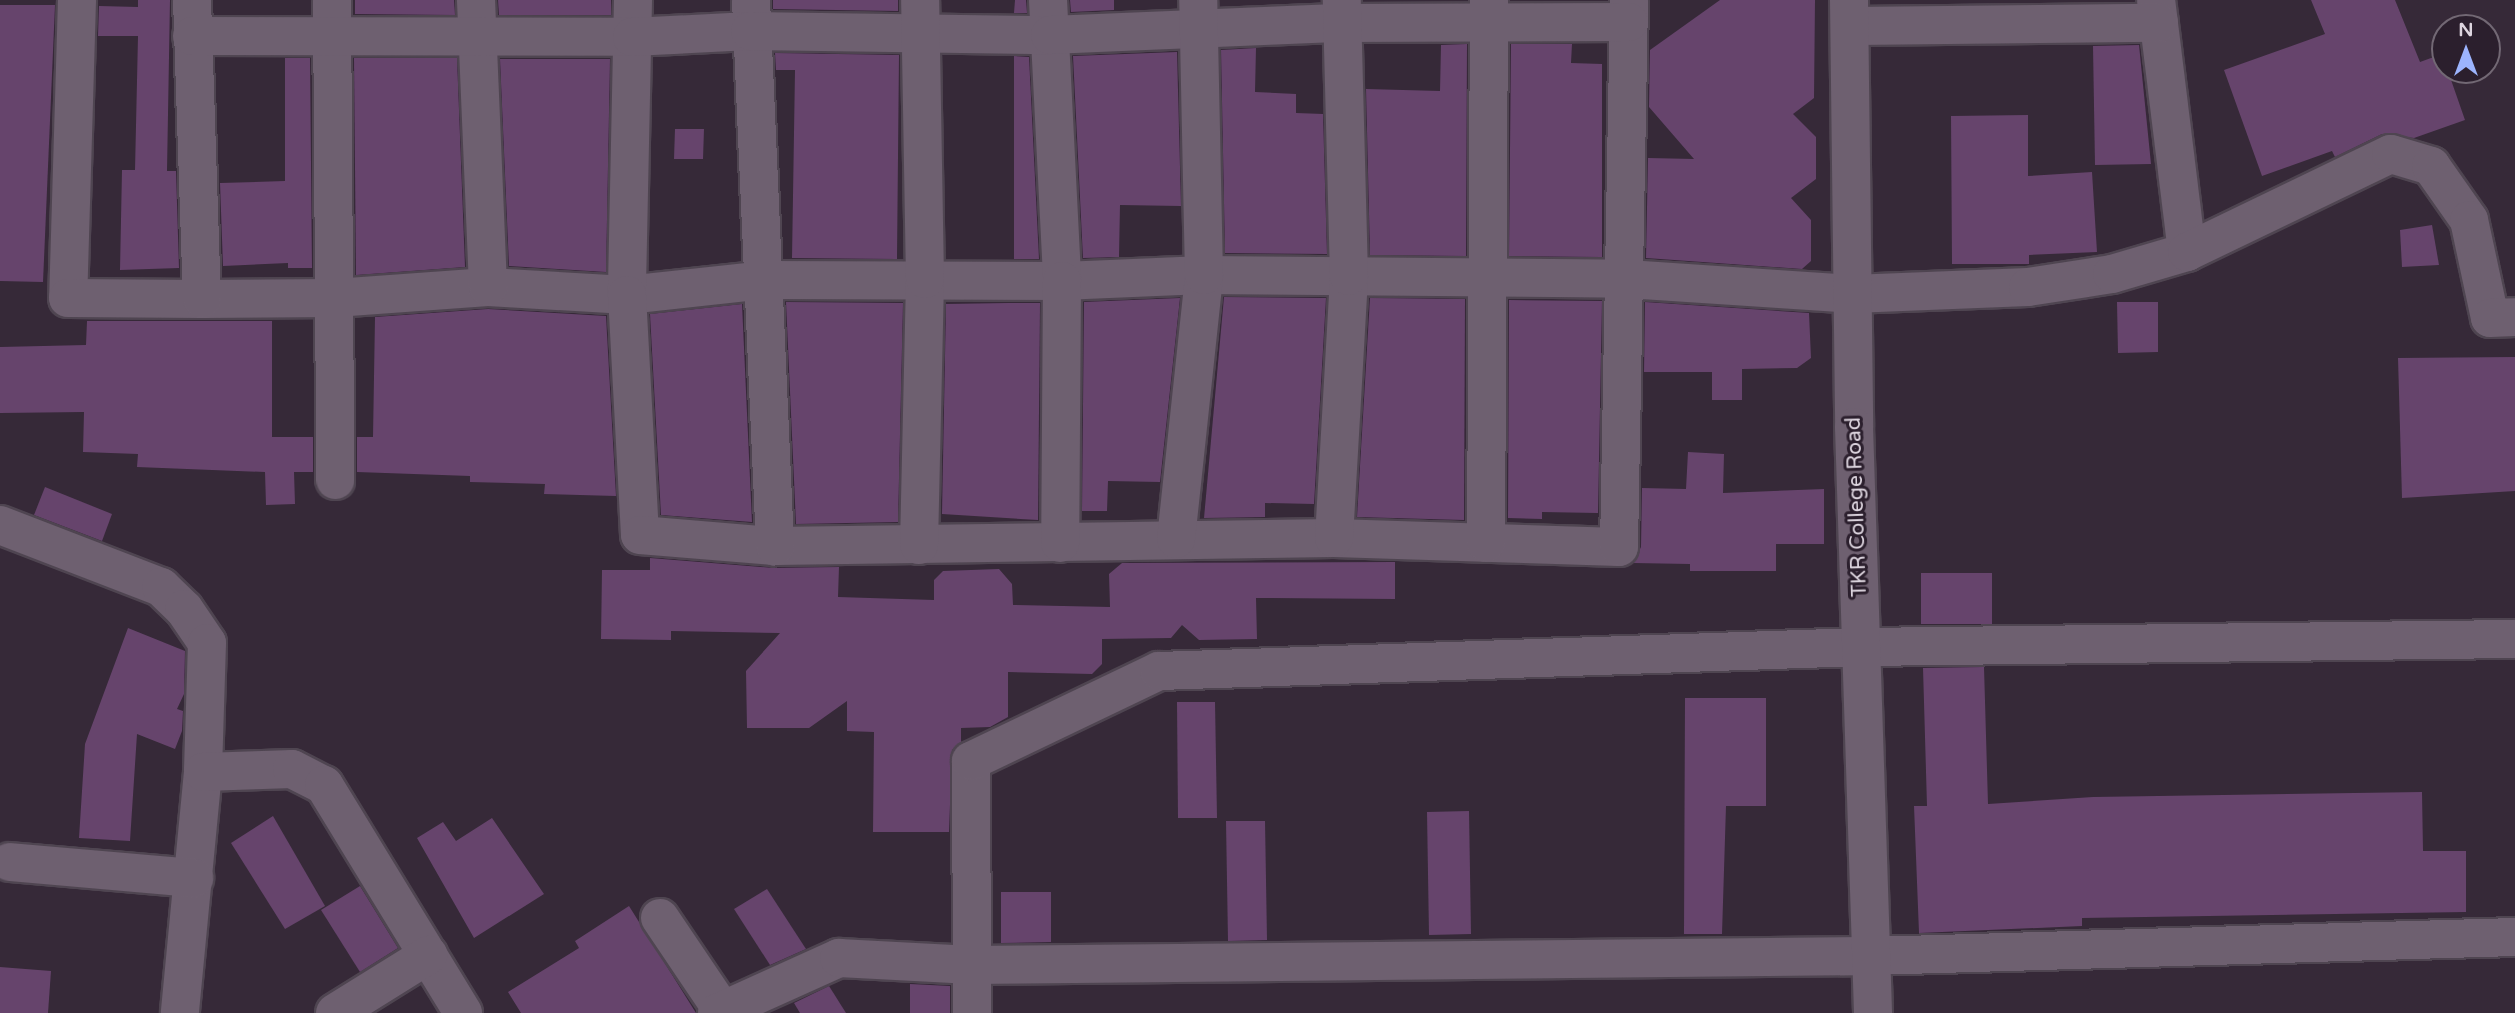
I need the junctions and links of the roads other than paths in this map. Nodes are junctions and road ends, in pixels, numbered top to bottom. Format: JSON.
{"nodes":[{"id":1,"x":77,"y":0,"type":"edge"},
{"id":2,"x":332,"y":0,"type":"edge"},
{"id":3,"x":1489,"y":11,"type":"edge"},
{"id":4,"x":1629,"y":11,"type":"edge"},
{"id":5,"x":1342,"y":12,"type":"edge"},
{"id":6,"x":2158,"y":12,"type":"edge"},
{"id":7,"x":1850,"y":13,"type":"edge"},
{"id":8,"x":1197,"y":14,"type":"edge"},
{"id":9,"x":751,"y":16,"type":"edge"},
{"id":10,"x":920,"y":17,"type":"edge"},
{"id":11,"x":192,"y":18,"type":"edge"},
{"id":12,"x":476,"y":18,"type":"edge"},
{"id":13,"x":633,"y":18,"type":"edge"},
{"id":14,"x":1049,"y":18,"type":"edge"},
{"id":15,"x":336,"y":39,"type":"junction"},
{"id":16,"x":2187,"y":252,"type":"junction"},
{"id":17,"x":1204,"y":275,"type":"junction"},
{"id":18,"x":1349,"y":276,"type":"junction"},
{"id":19,"x":925,"y":279,"type":"junction"},
{"id":20,"x":1626,"y":279,"type":"junction"},
{"id":21,"x":764,"y":280,"type":"junction"},
{"id":22,"x":1486,"y":280,"type":"junction"},
{"id":23,"x":1062,"y":281,"type":"junction"},
{"id":24,"x":488,"y":287,"type":"junction"},
{"id":25,"x":1852,"y":294,"type":"junction"},
{"id":26,"x":627,"y":295,"type":"junction"},
{"id":27,"x":335,"y":298,"type":"junction"},
{"id":28,"x":202,"y":299,"type":"junction"},
{"id":29,"x":2515,"y":317,"type":"edge"},
{"id":30,"x":335,"y":480,"type":"dead end"},
{"id":31,"x":0,"y":525,"type":"edge"},
{"id":32,"x":1334,"y":538,"type":"junction"},
{"id":33,"x":1176,"y":540,"type":"junction"},
{"id":34,"x":1060,"y":542,"type":"junction"},
{"id":35,"x":1486,"y":543,"type":"junction"},
{"id":36,"x":919,"y":545,"type":"junction"},
{"id":37,"x":775,"y":546,"type":"junction"},
{"id":38,"x":2515,"y":639,"type":"edge"},
{"id":39,"x":1861,"y":647,"type":"junction"},
{"id":40,"x":203,"y":772,"type":"junction"},
{"id":41,"x":10,"y":862,"type":"dead end"},
{"id":42,"x":194,"y":878,"type":"junction"},
{"id":43,"x":660,"y":918,"type":"dead end"},
{"id":44,"x":2515,"y":937,"type":"edge"},
{"id":45,"x":428,"y":955,"type":"junction"},
{"id":46,"x":1871,"y":956,"type":"junction"},
{"id":47,"x":972,"y":965,"type":"junction"},
{"id":48,"x":721,"y":1012,"type":"edge"},
{"id":49,"x":180,"y":1013,"type":"edge"},
{"id":50,"x":335,"y":1013,"type":"edge"},
{"id":51,"x":463,"y":1013,"type":"edge"},
{"id":52,"x":972,"y":1013,"type":"edge"},
{"id":53,"x":1872,"y":1013,"type":"edge"}],
"edges":[{"from":1,"to":28,"type":"street"},
{"from":2,"to":15,"type":"street"},
{"from":3,"to":4,"type":"street"},
{"from":3,"to":5,"type":"street"},
{"from":3,"to":22,"type":"street"},
{"from":4,"to":20,"type":"street"},
{"from":5,"to":8,"type":"street"},
{"from":5,"to":18,"type":"street"},
{"from":6,"to":7,"type":"street"},
{"from":6,"to":16,"type":"street"},
{"from":7,"to":25,"type":"street","name":"TKR College Road"},
{"from":8,"to":14,"type":"street"},
{"from":8,"to":17,"type":"street"},
{"from":9,"to":10,"type":"street"},
{"from":9,"to":13,"type":"street"},
{"from":9,"to":21,"type":"street"},
{"from":10,"to":14,"type":"street"},
{"from":10,"to":19,"type":"street"},
{"from":11,"to":15,"type":"street"},
{"from":11,"to":28,"type":"street"},
{"from":12,"to":13,"type":"street"},
{"from":12,"to":15,"type":"street"},
{"from":12,"to":24,"type":"street"},
{"from":13,"to":26,"type":"street"},
{"from":14,"to":23,"type":"street"},
{"from":15,"to":27,"type":"street"},
{"from":16,"to":25,"type":"street"},
{"from":16,"to":29,"type":"street"},
{"from":17,"to":18,"type":"street"},
{"from":17,"to":23,"type":"street"},
{"from":17,"to":33,"type":"street"},
{"from":18,"to":22,"type":"street"},
{"from":18,"to":32,"type":"street"},
{"from":19,"to":21,"type":"street"},
{"from":19,"to":23,"type":"street"},
{"from":19,"to":36,"type":"street"},
{"from":20,"to":22,"type":"street"},
{"from":20,"to":25,"type":"street"},
{"from":20,"to":35,"type":"street"},
{"from":21,"to":26,"type":"street"},
{"from":21,"to":37,"type":"street"},
{"from":22,"to":35,"type":"street"},
{"from":23,"to":34,"type":"street"},
{"from":24,"to":26,"type":"street"},
{"from":24,"to":27,"type":"street"},
{"from":25,"to":39,"type":"street","name":"TKR College Road"},
{"from":26,"to":37,"type":"street"},
{"from":27,"to":28,"type":"street"},
{"from":27,"to":30,"type":"street"},
{"from":31,"to":40,"type":"street"},
{"from":32,"to":33,"type":"street"},
{"from":32,"to":35,"type":"street"},
{"from":33,"to":34,"type":"street"},
{"from":34,"to":36,"type":"street"},
{"from":36,"to":37,"type":"street"},
{"from":38,"to":39,"type":"street"},
{"from":39,"to":46,"type":"street","name":"TKR College Road"},
{"from":39,"to":47,"type":"street"},
{"from":40,"to":42,"type":"street"},
{"from":40,"to":45,"type":"street"},
{"from":41,"to":42,"type":"street"},
{"from":42,"to":49,"type":"street"},
{"from":43,"to":48,"type":"street"},
{"from":44,"to":46,"type":"street"},
{"from":45,"to":50,"type":"street"},
{"from":45,"to":51,"type":"street"},
{"from":46,"to":47,"type":"street"},
{"from":46,"to":53,"type":"street","name":"TKR College Road"},
{"from":47,"to":48,"type":"street"},
{"from":47,"to":52,"type":"street"}]}
